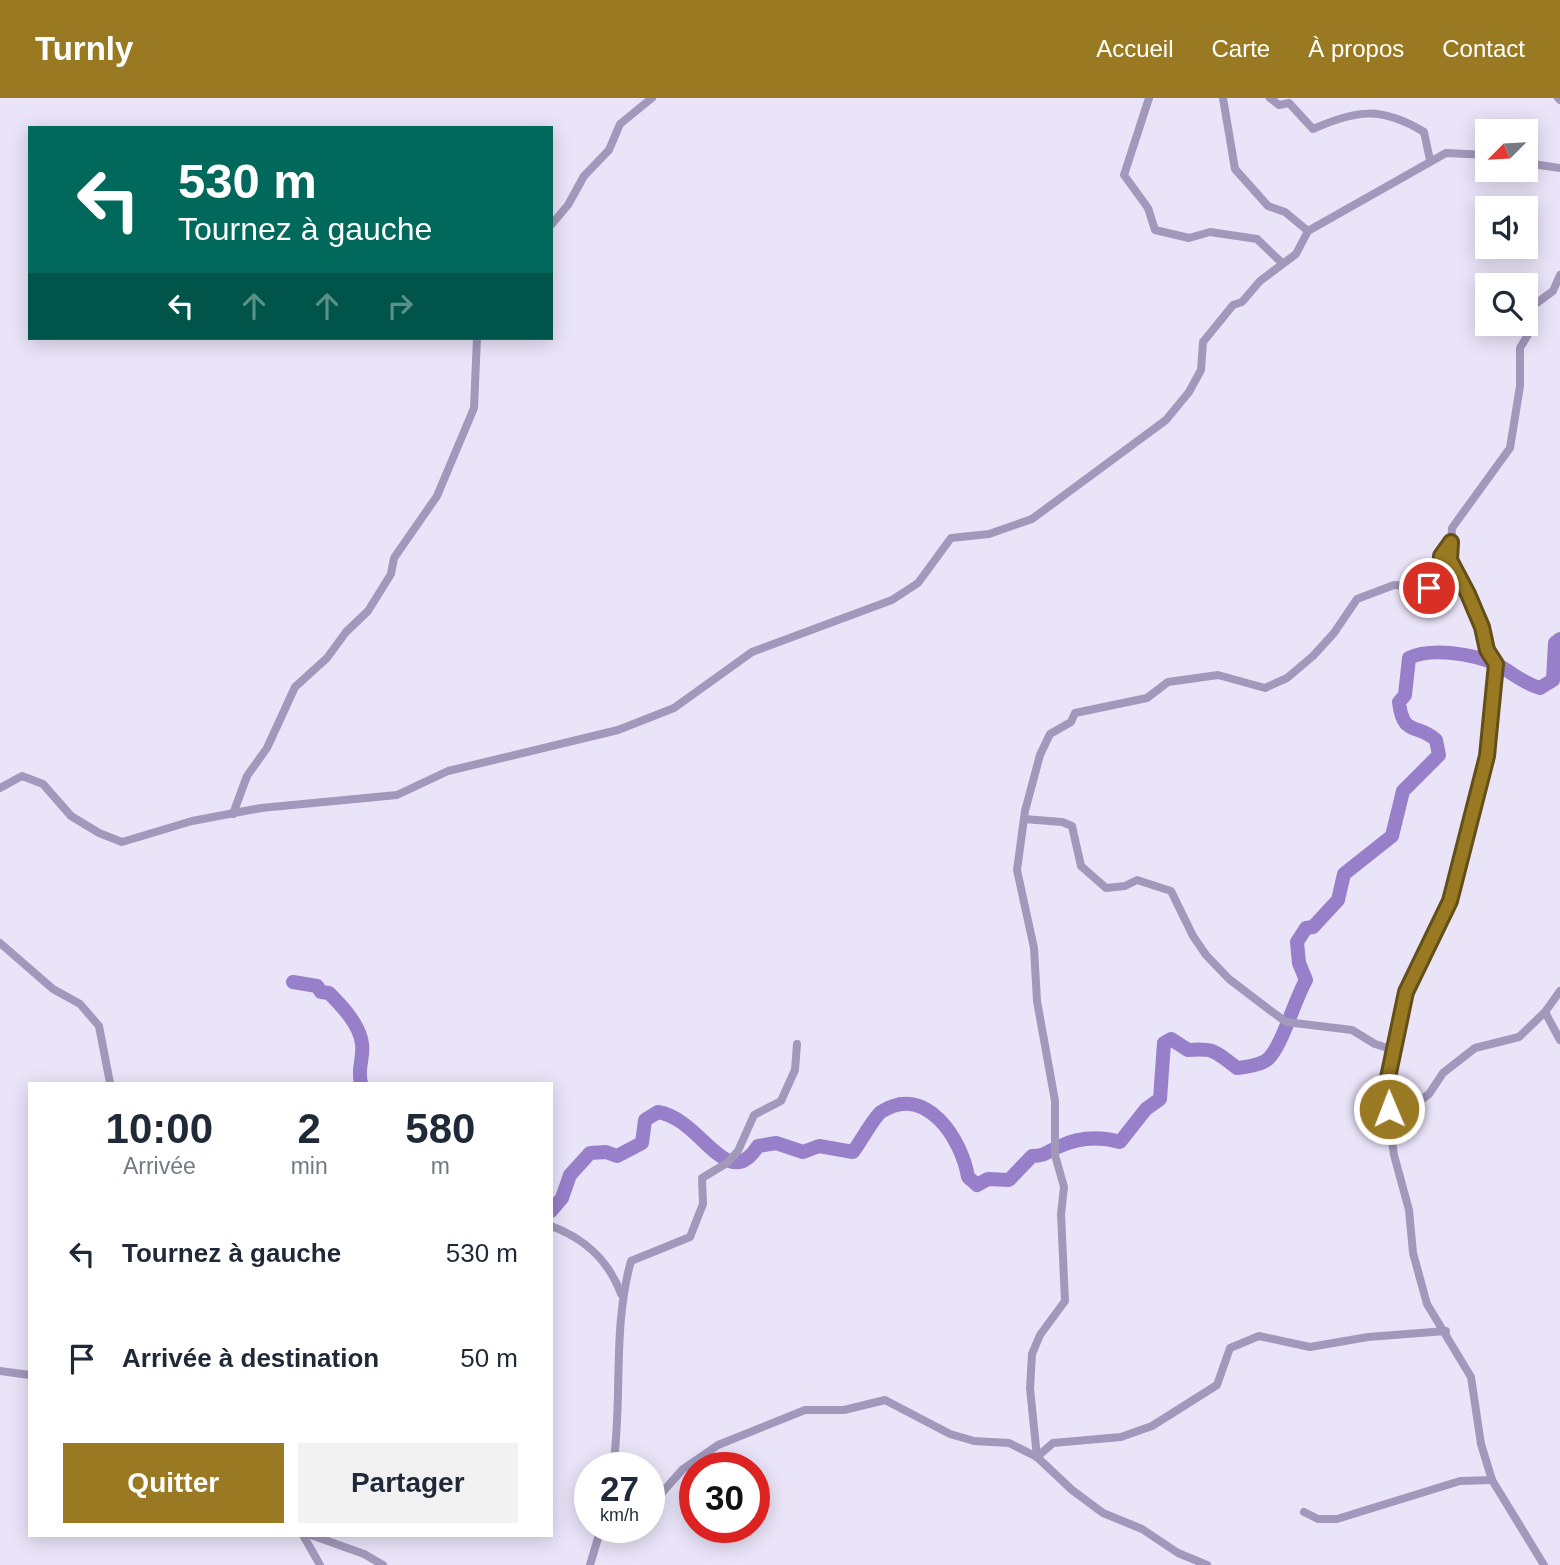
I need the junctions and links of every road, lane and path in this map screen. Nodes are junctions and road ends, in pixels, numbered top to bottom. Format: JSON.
{"nodes":[{"id":1,"x":652,"y":98,"type":"edge"},
{"id":2,"x":1149,"y":98,"type":"edge"},
{"id":3,"x":1223,"y":98,"type":"edge"},
{"id":4,"x":1270,"y":98,"type":"edge"},
{"id":5,"x":1475,"y":154,"type":"edge"},
{"id":6,"x":1430,"y":160,"type":"junction"},
{"id":7,"x":1538,"y":165,"type":"edge"},
{"id":8,"x":1560,"y":169,"type":"edge"},
{"id":9,"x":553,"y":222,"type":"edge"},
{"id":10,"x":1308,"y":231,"type":"junction"},
{"id":11,"x":1282,"y":263,"type":"junction"},
{"id":12,"x":1560,"y":275,"type":"edge"},
{"id":13,"x":1538,"y":303,"type":"edge"},
{"id":14,"x":1527,"y":336,"type":"edge"},
{"id":15,"x":477,"y":340,"type":"edge"},
{"id":16,"x":1451,"y":542,"type":"junction"},
{"id":17,"x":0,"y":788,"type":"edge"},
{"id":18,"x":233,"y":814,"type":"junction"},
{"id":19,"x":1024,"y":819,"type":"junction"},
{"id":20,"x":0,"y":943,"type":"edge"},
{"id":21,"x":1560,"y":991,"type":"edge"},
{"id":22,"x":1545,"y":1012,"type":"junction"},
{"id":23,"x":1560,"y":1040,"type":"edge"},
{"id":24,"x":797,"y":1044,"type":"dead end"},
{"id":25,"x":1394,"y":1050,"type":"junction"},
{"id":26,"x":110,"y":1082,"type":"edge"},
{"id":27,"x":1389,"y":1109,"type":"junction"},
{"id":28,"x":553,"y":1227,"type":"edge"},
{"id":29,"x":621,"y":1294,"type":"junction"},
{"id":30,"x":1446,"y":1331,"type":"junction"},
{"id":31,"x":0,"y":1371,"type":"edge"},
{"id":32,"x":28,"y":1375,"type":"edge"},
{"id":33,"x":614,"y":1452,"type":"edge"},
{"id":34,"x":1037,"y":1457,"type":"junction"},
{"id":35,"x":1492,"y":1480,"type":"junction"},
{"id":36,"x":665,"y":1489,"type":"edge"},
{"id":37,"x":1304,"y":1512,"type":"dead end"},
{"id":38,"x":304,"y":1537,"type":"edge"},
{"id":39,"x":317,"y":1537,"type":"edge"},
{"id":40,"x":597,"y":1543,"type":"edge"},
{"id":41,"x":320,"y":1565,"type":"edge"},
{"id":42,"x":383,"y":1565,"type":"edge"},
{"id":43,"x":590,"y":1565,"type":"edge"},
{"id":44,"x":1207,"y":1565,"type":"edge"},
{"id":45,"x":1544,"y":1565,"type":"edge"}],
"edges":[{"from":1,"to":9,"type":"street"},
{"from":2,"to":11,"type":"street"},
{"from":3,"to":10,"type":"street"},
{"from":4,"to":6,"type":"street"},
{"from":5,"to":6,"type":"street"},
{"from":6,"to":10,"type":"street"},
{"from":7,"to":8,"type":"street"},
{"from":10,"to":11,"type":"street"},
{"from":11,"to":18,"type":"street"},
{"from":12,"to":13,"type":"street"},
{"from":14,"to":16,"type":"street"},
{"from":15,"to":18,"type":"street"},
{"from":16,"to":19,"type":"street"},
{"from":16,"to":25,"type":"street"},
{"from":17,"to":18,"type":"street"},
{"from":19,"to":25,"type":"street"},
{"from":19,"to":34,"type":"street"},
{"from":20,"to":26,"type":"street"},
{"from":21,"to":22,"type":"street"},
{"from":22,"to":23,"type":"street"},
{"from":22,"to":27,"type":"street"},
{"from":24,"to":29,"type":"street"},
{"from":25,"to":27,"type":"street"},
{"from":27,"to":30,"type":"street"},
{"from":28,"to":29,"type":"street"},
{"from":29,"to":33,"type":"street"},
{"from":30,"to":34,"type":"street"},
{"from":30,"to":35,"type":"street"},
{"from":31,"to":32,"type":"street"},
{"from":34,"to":36,"type":"street"},
{"from":34,"to":44,"type":"street"},
{"from":35,"to":37,"type":"street"},
{"from":35,"to":45,"type":"street"},
{"from":38,"to":41,"type":"street"},
{"from":39,"to":42,"type":"street"},
{"from":40,"to":43,"type":"street"}]}
